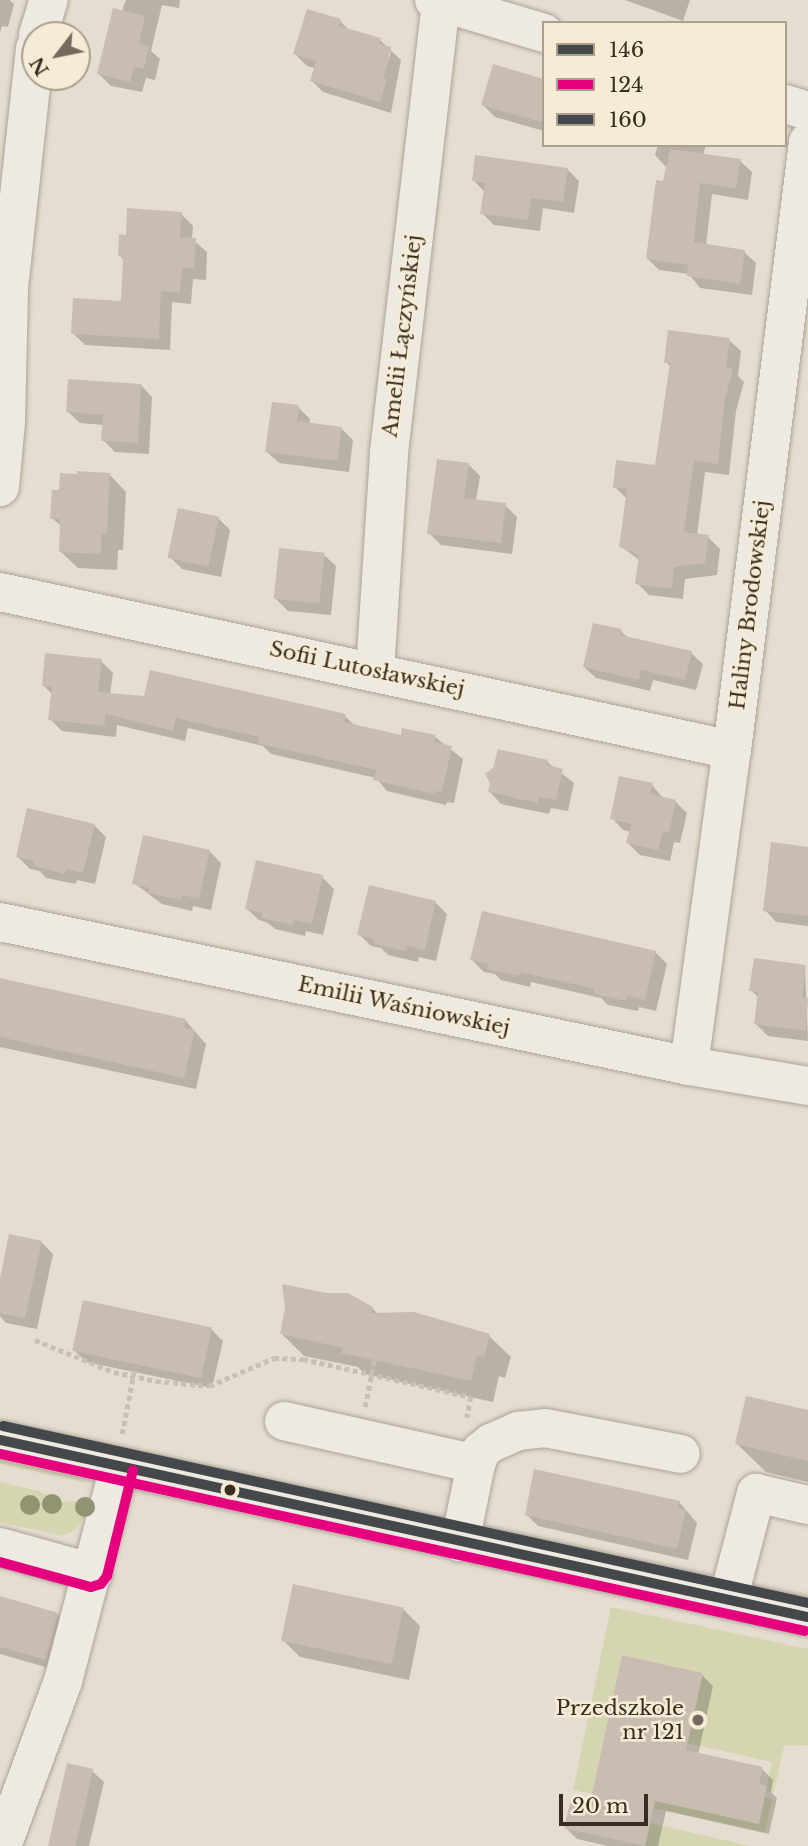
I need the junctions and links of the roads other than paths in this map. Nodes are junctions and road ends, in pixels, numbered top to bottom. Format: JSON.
{"nodes":[{"id":1,"x":49,"y":0,"type":"edge"},
{"id":2,"x":438,"y":1,"type":"edge"},
{"id":3,"x":42,"y":21,"type":"edge"},
{"id":4,"x":542,"y":32,"type":"edge"},
{"id":5,"x":30,"y":91,"type":"edge"},
{"id":6,"x":787,"y":105,"type":"edge"},
{"id":7,"x":808,"y":111,"type":"edge"},
{"id":8,"x":808,"y":142,"type":"edge"},
{"id":9,"x":0,"y":487,"type":"edge"},
{"id":10,"x":0,"y":592,"type":"edge"},
{"id":11,"x":376,"y":671,"type":"junction"},
{"id":12,"x":732,"y":750,"type":"junction"},
{"id":13,"x":0,"y":922,"type":"edge"},
{"id":14,"x":689,"y":1066,"type":"junction"},
{"id":15,"x":808,"y":1086,"type":"edge"},
{"id":16,"x":284,"y":1421,"type":"dead end"},
{"id":17,"x":0,"y":1440,"type":"edge"},
{"id":18,"x":681,"y":1454,"type":"dead end"},
{"id":19,"x":119,"y":1456,"type":"junction"},
{"id":20,"x":468,"y":1462,"type":"junction"},
{"id":21,"x":808,"y":1505,"type":"edge"},
{"id":22,"x":460,"y":1542,"type":"junction"},
{"id":23,"x":0,"y":1547,"type":"edge"},
{"id":24,"x":93,"y":1573,"type":"junction"},
{"id":25,"x":728,"y":1600,"type":"junction"},
{"id":26,"x":808,"y":1617,"type":"edge"},
{"id":27,"x":2,"y":1846,"type":"edge"}],
"edges":[{"from":1,"to":3,"type":"street"},
{"from":2,"to":4,"type":"street"},
{"from":2,"to":11,"type":"street","name":"Amelii Łączyńskiej"},
{"from":5,"to":9,"type":"street"},
{"from":6,"to":7,"type":"street"},
{"from":8,"to":12,"type":"street","name":"Haliny Brodowskiej"},
{"from":10,"to":11,"type":"street","name":"Sofii Lutosławskiej"},
{"from":11,"to":12,"type":"street","name":"Sofii Lutosławskiej"},
{"from":12,"to":14,"type":"street","name":"Haliny Brodowskiej"},
{"from":13,"to":14,"type":"street","name":"Emilii Waśniowskiej"},
{"from":14,"to":15,"type":"street","name":"Emilii Waśniowskiej"},
{"from":16,"to":20,"type":"street"},
{"from":17,"to":19,"type":"street"},
{"from":18,"to":20,"type":"street"},
{"from":19,"to":22,"type":"street"},
{"from":19,"to":24,"type":"street"},
{"from":20,"to":22,"type":"street"},
{"from":21,"to":25,"type":"street"},
{"from":22,"to":25,"type":"street"},
{"from":23,"to":24,"type":"street"},
{"from":24,"to":27,"type":"street"},
{"from":25,"to":26,"type":"street"}]}
